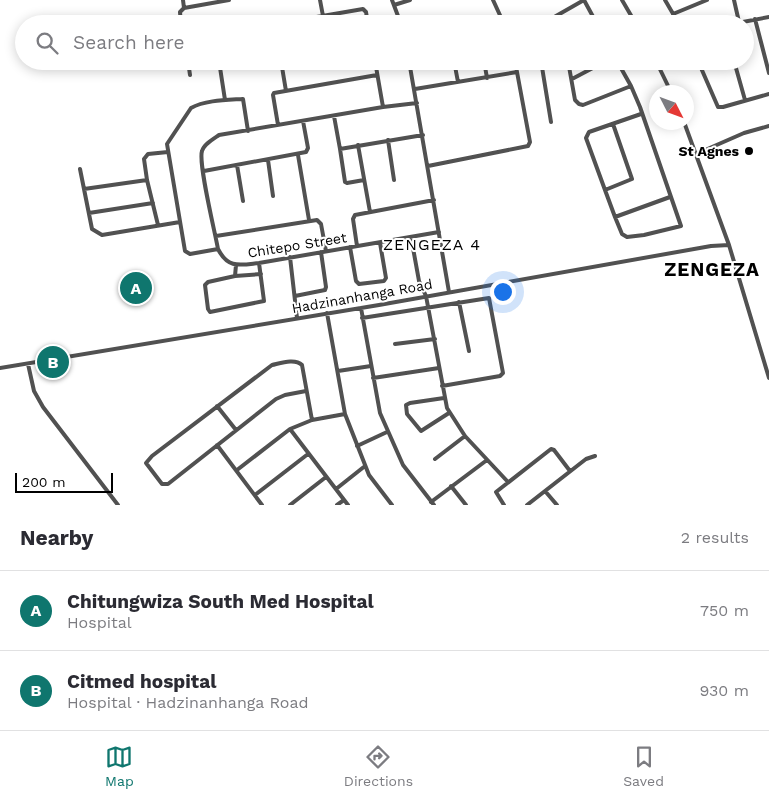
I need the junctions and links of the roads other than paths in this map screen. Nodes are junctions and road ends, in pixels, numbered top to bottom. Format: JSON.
{"nodes":[{"id":1,"x":183,"y":0,"type":"edge"},
{"id":2,"x":229,"y":0,"type":"edge"},
{"id":3,"x":320,"y":0,"type":"edge"},
{"id":4,"x":410,"y":0,"type":"edge"},
{"id":5,"x":493,"y":0,"type":"edge"},
{"id":6,"x":584,"y":0,"type":"edge"},
{"id":7,"x":622,"y":0,"type":"edge"},
{"id":8,"x":665,"y":0,"type":"edge"},
{"id":9,"x":707,"y":0,"type":"edge"},
{"id":10,"x":734,"y":0,"type":"edge"},
{"id":11,"x":215,"y":1,"type":"edge"},
{"id":12,"x":393,"y":2,"type":"edge"},
{"id":13,"x":184,"y":8,"type":"junction"},
{"id":14,"x":336,"y":14,"type":"joint"},
{"id":15,"x":673,"y":14,"type":"joint"},
{"id":16,"x":180,"y":15,"type":"edge"},
{"id":17,"x":323,"y":15,"type":"edge"},
{"id":18,"x":330,"y":15,"type":"edge"},
{"id":19,"x":367,"y":15,"type":"edge"},
{"id":20,"x":398,"y":15,"type":"edge"},
{"id":21,"x":500,"y":15,"type":"edge"},
{"id":22,"x":558,"y":15,"type":"edge"},
{"id":23,"x":592,"y":15,"type":"edge"},
{"id":24,"x":631,"y":15,"type":"edge"},
{"id":25,"x":737,"y":15,"type":"edge"},
{"id":26,"x":769,"y":17,"type":"edge"},
{"id":27,"x":755,"y":19,"type":"joint"},
{"id":28,"x":189,"y":70,"type":"edge"},
{"id":29,"x":221,"y":70,"type":"edge"},
{"id":30,"x":282,"y":70,"type":"edge"},
{"id":31,"x":376,"y":70,"type":"edge"},
{"id":32,"x":411,"y":70,"type":"edge"},
{"id":33,"x":456,"y":70,"type":"edge"},
{"id":34,"x":486,"y":70,"type":"edge"},
{"id":35,"x":542,"y":70,"type":"edge"},
{"id":36,"x":570,"y":70,"type":"edge"},
{"id":37,"x":589,"y":70,"type":"edge"},
{"id":38,"x":622,"y":70,"type":"edge"},
{"id":39,"x":660,"y":70,"type":"edge"},
{"id":40,"x":702,"y":70,"type":"edge"},
{"id":41,"x":737,"y":70,"type":"edge"},
{"id":42,"x":517,"y":72,"type":"joint"},
{"id":43,"x":769,"y":73,"type":"edge"},
{"id":44,"x":190,"y":75,"type":"dead end"},
{"id":45,"x":377,"y":75,"type":"junction"},
{"id":46,"x":487,"y":78,"type":"junction"},
{"id":47,"x":572,"y":79,"type":"junction"},
{"id":48,"x":458,"y":82,"type":"junction"},
{"id":49,"x":668,"y":85,"type":"edge"},
{"id":50,"x":631,"y":86,"type":"junction"},
{"id":51,"x":415,"y":89,"type":"junction"},
{"id":52,"x":286,"y":91,"type":"junction"},
{"id":53,"x":769,"y":94,"type":"edge"},
{"id":54,"x":226,"y":100,"type":"junction"},
{"id":55,"x":745,"y":100,"type":"junction"},
{"id":56,"x":417,"y":103,"type":"junction"},
{"id":57,"x":383,"y":107,"type":"junction"},
{"id":58,"x":641,"y":114,"type":"junction"},
{"id":59,"x":334,"y":116,"type":"junction"},
{"id":60,"x":303,"y":121,"type":"junction"},
{"id":61,"x":551,"y":122,"type":"dead end"},
{"id":62,"x":613,"y":124,"type":"junction"},
{"id":63,"x":278,"y":125,"type":"junction"},
{"id":64,"x":769,"y":126,"type":"edge"},
{"id":65,"x":687,"y":130,"type":"edge"},
{"id":66,"x":248,"y":131,"type":"junction"},
{"id":67,"x":423,"y":135,"type":"junction"},
{"id":68,"x":388,"y":140,"type":"junction"},
{"id":69,"x":358,"y":145,"type":"junction"},
{"id":70,"x":340,"y":149,"type":"junction"},
{"id":71,"x":168,"y":152,"type":"junction"},
{"id":72,"x":696,"y":154,"type":"junction"},
{"id":73,"x":298,"y":155,"type":"junction"},
{"id":74,"x":268,"y":160,"type":"junction"},
{"id":75,"x":237,"y":165,"type":"junction"},
{"id":76,"x":428,"y":166,"type":"junction"},
{"id":77,"x":80,"y":169,"type":"dead end"},
{"id":78,"x":204,"y":171,"type":"junction"},
{"id":79,"x":147,"y":180,"type":"junction"},
{"id":80,"x":364,"y":180,"type":"junction"},
{"id":81,"x":394,"y":180,"type":"dead end"},
{"id":82,"x":84,"y":189,"type":"junction"},
{"id":83,"x":604,"y":190,"type":"junction"},
{"id":84,"x":273,"y":196,"type":"dead end"},
{"id":85,"x":670,"y":197,"type":"junction"},
{"id":86,"x":434,"y":200,"type":"junction"},
{"id":87,"x":243,"y":201,"type":"dead end"},
{"id":88,"x":153,"y":203,"type":"junction"},
{"id":89,"x":370,"y":212,"type":"junction"},
{"id":90,"x":89,"y":213,"type":"junction"},
{"id":91,"x":615,"y":217,"type":"junction"},
{"id":92,"x":309,"y":220,"type":"junction"},
{"id":93,"x":180,"y":222,"type":"junction"},
{"id":94,"x":158,"y":225,"type":"junction"},
{"id":95,"x":439,"y":232,"type":"junction"},
{"id":96,"x":216,"y":236,"type":"junction"},
{"id":97,"x":411,"y":237,"type":"junction"},
{"id":98,"x":380,"y":243,"type":"junction"},
{"id":99,"x":729,"y":245,"type":"junction"},
{"id":100,"x":357,"y":246,"type":"junction"},
{"id":101,"x":350,"y":247,"type":"junction"},
{"id":102,"x":218,"y":249,"type":"junction"},
{"id":103,"x":323,"y":252,"type":"junction"},
{"id":104,"x":290,"y":257,"type":"junction"},
{"id":105,"x":259,"y":263,"type":"junction"},
{"id":106,"x":236,"y":265,"type":"junction"},
{"id":107,"x":260,"y":274,"type":"junction"},
{"id":108,"x":235,"y":276,"type":"junction"},
{"id":109,"x":449,"y":292,"type":"junction"},
{"id":110,"x":295,"y":296,"type":"junction"},
{"id":111,"x":426,"y":296,"type":"junction"},
{"id":112,"x":459,"y":302,"type":"junction"},
{"id":113,"x":361,"y":308,"type":"junction"},
{"id":114,"x":428,"y":308,"type":"junction"},
{"id":115,"x":327,"y":313,"type":"junction"},
{"id":116,"x":297,"y":318,"type":"junction"},
{"id":117,"x":362,"y":318,"type":"junction"},
{"id":118,"x":434,"y":339,"type":"junction"},
{"id":119,"x":395,"y":344,"type":"dead end"},
{"id":120,"x":468,"y":351,"type":"dead end"},
{"id":121,"x":28,"y":364,"type":"junction"},
{"id":122,"x":371,"y":366,"type":"junction"},
{"id":123,"x":0,"y":368,"type":"edge"},
{"id":124,"x":439,"y":368,"type":"junction"},
{"id":125,"x":338,"y":372,"type":"junction"},
{"id":126,"x":373,"y":378,"type":"junction"},
{"id":127,"x":769,"y":378,"type":"edge"},
{"id":128,"x":442,"y":386,"type":"junction"},
{"id":129,"x":306,"y":390,"type":"junction"},
{"id":130,"x":444,"y":398,"type":"junction"},
{"id":131,"x":218,"y":406,"type":"junction"},
{"id":132,"x":449,"y":413,"type":"junction"},
{"id":133,"x":345,"y":414,"type":"junction"},
{"id":134,"x":312,"y":420,"type":"junction"},
{"id":135,"x":290,"y":429,"type":"junction"},
{"id":136,"x":236,"y":430,"type":"junction"},
{"id":137,"x":388,"y":432,"type":"junction"},
{"id":138,"x":465,"y":436,"type":"junction"},
{"id":139,"x":217,"y":445,"type":"junction"},
{"id":140,"x":357,"y":446,"type":"junction"},
{"id":141,"x":308,"y":454,"type":"junction"},
{"id":142,"x":595,"y":456,"type":"dead end"},
{"id":143,"x":435,"y":459,"type":"dead end"},
{"id":144,"x":487,"y":460,"type":"junction"},
{"id":145,"x":365,"y":466,"type":"junction"},
{"id":146,"x":236,"y":470,"type":"junction"},
{"id":147,"x":570,"y":471,"type":"junction"},
{"id":148,"x":326,"y":477,"type":"junction"},
{"id":149,"x":508,"y":482,"type":"junction"},
{"id":150,"x":452,"y":486,"type":"junction"},
{"id":151,"x":336,"y":489,"type":"junction"},
{"id":152,"x":545,"y":491,"type":"junction"},
{"id":153,"x":255,"y":495,"type":"junction"},
{"id":154,"x":344,"y":500,"type":"junction"},
{"id":155,"x":432,"y":503,"type":"edge"},
{"id":156,"x":118,"y":505,"type":"edge"},
{"id":157,"x":262,"y":505,"type":"edge"},
{"id":158,"x":290,"y":505,"type":"edge"},
{"id":159,"x":337,"y":505,"type":"edge"},
{"id":160,"x":348,"y":505,"type":"edge"},
{"id":161,"x":392,"y":505,"type":"edge"},
{"id":162,"x":466,"y":505,"type":"edge"},
{"id":163,"x":504,"y":505,"type":"edge"},
{"id":164,"x":527,"y":505,"type":"edge"},
{"id":165,"x":557,"y":505,"type":"edge"}],
"edges":[{"from":1,"to":13,"type":"street"},
{"from":2,"to":11,"type":"street"},
{"from":3,"to":17,"type":"street"},
{"from":4,"to":12,"type":"street"},
{"from":5,"to":21,"type":"street"},
{"from":6,"to":22,"type":"street"},
{"from":6,"to":23,"type":"street"},
{"from":7,"to":24,"type":"street"},
{"from":8,"to":15,"type":"street"},
{"from":9,"to":15,"type":"street"},
{"from":10,"to":25,"type":"street"},
{"from":11,"to":13,"type":"street"},
{"from":12,"to":20,"type":"street"},
{"from":13,"to":16,"type":"street"},
{"from":14,"to":18,"type":"street"},
{"from":14,"to":19,"type":"street"},
{"from":26,"to":27,"type":"street"},
{"from":27,"to":43,"type":"street"},
{"from":28,"to":44,"type":"street"},
{"from":29,"to":54,"type":"street"},
{"from":30,"to":52,"type":"street"},
{"from":31,"to":45,"type":"street"},
{"from":32,"to":51,"type":"street"},
{"from":33,"to":48,"type":"street"},
{"from":34,"to":46,"type":"street"},
{"from":35,"to":61,"type":"street"},
{"from":36,"to":47,"type":"street"},
{"from":37,"to":47,"type":"street"},
{"from":38,"to":50,"type":"street"},
{"from":39,"to":49,"type":"street"},
{"from":40,"to":55,"type":"street"},
{"from":41,"to":55,"type":"street"},
{"from":42,"to":46,"type":"street"},
{"from":42,"to":76,"type":"street"},
{"from":45,"to":52,"type":"street"},
{"from":45,"to":57,"type":"street"},
{"from":46,"to":48,"type":"street"},
{"from":47,"to":50,"type":"street"},
{"from":48,"to":51,"type":"street"},
{"from":50,"to":58,"type":"street"},
{"from":51,"to":56,"type":"street"},
{"from":52,"to":63,"type":"street"},
{"from":53,"to":55,"type":"street"},
{"from":54,"to":66,"type":"street"},
{"from":54,"to":71,"type":"street"},
{"from":56,"to":57,"type":"street"},
{"from":56,"to":67,"type":"street"},
{"from":57,"to":59,"type":"street"},
{"from":58,"to":62,"type":"street"},
{"from":58,"to":85,"type":"street"},
{"from":59,"to":60,"type":"street"},
{"from":59,"to":70,"type":"street"},
{"from":60,"to":63,"type":"street"},
{"from":60,"to":73,"type":"street"},
{"from":62,"to":83,"type":"street"},
{"from":62,"to":83,"type":"street"},
{"from":63,"to":66,"type":"street"},
{"from":64,"to":72,"type":"street"},
{"from":65,"to":72,"type":"street"},
{"from":66,"to":78,"type":"street"},
{"from":67,"to":68,"type":"street"},
{"from":67,"to":76,"type":"street"},
{"from":68,"to":69,"type":"street"},
{"from":68,"to":81,"type":"street"},
{"from":69,"to":70,"type":"street"},
{"from":69,"to":80,"type":"street"},
{"from":70,"to":80,"type":"street"},
{"from":71,"to":79,"type":"street"},
{"from":71,"to":93,"type":"street"},
{"from":72,"to":99,"type":"street"},
{"from":73,"to":74,"type":"street"},
{"from":73,"to":92,"type":"street"},
{"from":74,"to":75,"type":"street"},
{"from":74,"to":84,"type":"street"},
{"from":75,"to":78,"type":"street"},
{"from":75,"to":87,"type":"street"},
{"from":76,"to":86,"type":"street"},
{"from":77,"to":82,"type":"street"},
{"from":78,"to":96,"type":"street"},
{"from":79,"to":82,"type":"street"},
{"from":79,"to":88,"type":"street"},
{"from":80,"to":89,"type":"street"},
{"from":82,"to":90,"type":"street"},
{"from":83,"to":91,"type":"street"},
{"from":85,"to":91,"type":"street"},
{"from":85,"to":91,"type":"street"},
{"from":86,"to":89,"type":"street"},
{"from":86,"to":95,"type":"street"},
{"from":88,"to":90,"type":"street"},
{"from":88,"to":94,"type":"street"},
{"from":89,"to":100,"type":"street"},
{"from":90,"to":94,"type":"street"},
{"from":92,"to":96,"type":"street"},
{"from":92,"to":103,"type":"street"},
{"from":93,"to":94,"type":"street"},
{"from":93,"to":102,"type":"street"},
{"from":95,"to":97,"type":"street","name":"Chitepo Street"},
{"from":95,"to":109,"type":"street"},
{"from":96,"to":102,"type":"street"},
{"from":97,"to":98,"type":"street","name":"Chitepo Street"},
{"from":97,"to":111,"type":"street"},
{"from":98,"to":100,"type":"street","name":"Chitepo Street"},
{"from":98,"to":101,"type":"street"},
{"from":99,"to":109,"type":"street","name":"Hadzinanhanga Road"},
{"from":99,"to":127,"type":"street"},
{"from":100,"to":101,"type":"street","name":"Chitepo Street"},
{"from":101,"to":103,"type":"street","name":"Chitepo Street"},
{"from":102,"to":106,"type":"street","name":"Chitepo Street"},
{"from":103,"to":104,"type":"street","name":"Chitepo Street"},
{"from":103,"to":110,"type":"street"},
{"from":104,"to":105,"type":"street","name":"Chitepo Street"},
{"from":104,"to":110,"type":"street"},
{"from":105,"to":106,"type":"street","name":"Chitepo Street"},
{"from":105,"to":107,"type":"street"},
{"from":106,"to":108,"type":"street"},
{"from":107,"to":108,"type":"street"},
{"from":107,"to":108,"type":"street"},
{"from":109,"to":111,"type":"street","name":"Hadzinanhanga Road"},
{"from":110,"to":116,"type":"street"},
{"from":111,"to":113,"type":"street","name":"Hadzinanhanga Road"},
{"from":111,"to":114,"type":"street"},
{"from":112,"to":114,"type":"street"},
{"from":112,"to":120,"type":"street"},
{"from":112,"to":128,"type":"street"},
{"from":113,"to":115,"type":"street","name":"Hadzinanhanga Road"},
{"from":113,"to":117,"type":"street"},
{"from":114,"to":117,"type":"street"},
{"from":114,"to":118,"type":"street"},
{"from":115,"to":116,"type":"street","name":"Hadzinanhanga Road"},
{"from":115,"to":125,"type":"street"},
{"from":116,"to":121,"type":"street","name":"Hadzinanhanga Road"},
{"from":117,"to":122,"type":"street"},
{"from":118,"to":119,"type":"street"},
{"from":118,"to":124,"type":"street"},
{"from":121,"to":123,"type":"street","name":"Hadzinanhanga Road"},
{"from":121,"to":156,"type":"street"},
{"from":122,"to":125,"type":"street"},
{"from":122,"to":126,"type":"street"},
{"from":124,"to":126,"type":"street"},
{"from":124,"to":128,"type":"street"},
{"from":125,"to":133,"type":"street"},
{"from":126,"to":137,"type":"street"},
{"from":128,"to":130,"type":"street"},
{"from":129,"to":131,"type":"street"},
{"from":129,"to":134,"type":"street"},
{"from":129,"to":136,"type":"street"},
{"from":130,"to":132,"type":"street"},
{"from":130,"to":132,"type":"street"},
{"from":131,"to":136,"type":"street"},
{"from":131,"to":139,"type":"street"},
{"from":132,"to":138,"type":"street"},
{"from":133,"to":134,"type":"street"},
{"from":133,"to":140,"type":"street"},
{"from":134,"to":135,"type":"street"},
{"from":135,"to":141,"type":"street"},
{"from":135,"to":146,"type":"street"},
{"from":136,"to":139,"type":"street"},
{"from":137,"to":140,"type":"street"},
{"from":137,"to":155,"type":"street"},
{"from":138,"to":143,"type":"street"},
{"from":138,"to":144,"type":"street"},
{"from":139,"to":146,"type":"street"},
{"from":140,"to":145,"type":"street"},
{"from":141,"to":148,"type":"street"},
{"from":141,"to":153,"type":"street"},
{"from":142,"to":147,"type":"street"},
{"from":144,"to":149,"type":"street"},
{"from":144,"to":150,"type":"street"},
{"from":145,"to":151,"type":"street"},
{"from":145,"to":161,"type":"street"},
{"from":146,"to":153,"type":"street"},
{"from":147,"to":149,"type":"street"},
{"from":147,"to":152,"type":"street"},
{"from":148,"to":151,"type":"street"},
{"from":148,"to":158,"type":"street"},
{"from":149,"to":163,"type":"street"},
{"from":150,"to":155,"type":"street"},
{"from":150,"to":162,"type":"street"},
{"from":151,"to":154,"type":"street"},
{"from":152,"to":164,"type":"street"},
{"from":152,"to":165,"type":"street"},
{"from":153,"to":157,"type":"street"},
{"from":154,"to":159,"type":"street"},
{"from":154,"to":160,"type":"street"}]}
